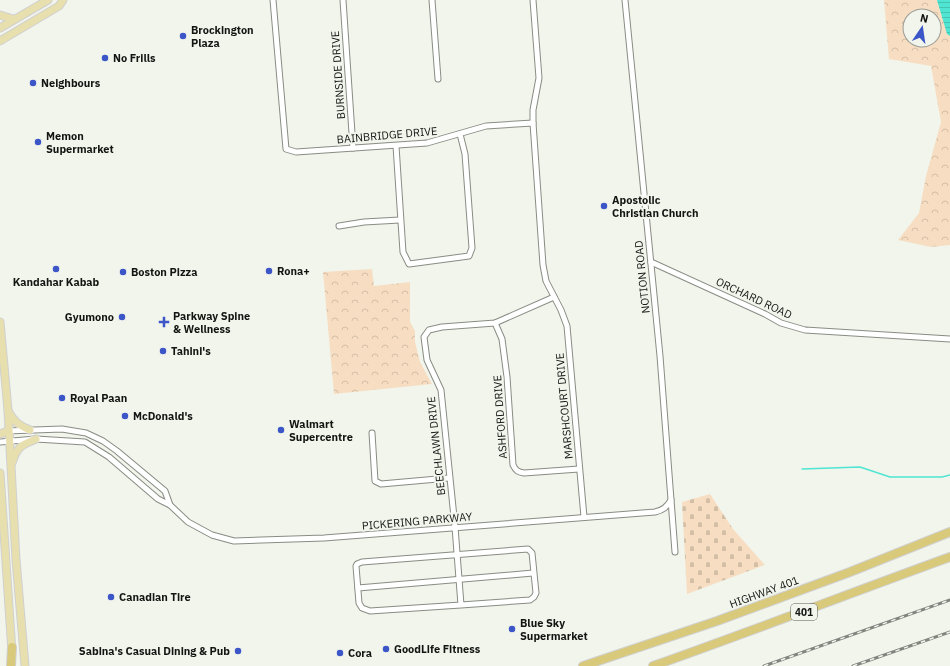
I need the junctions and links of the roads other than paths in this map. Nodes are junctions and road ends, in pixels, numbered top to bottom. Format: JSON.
{"nodes":[{"id":1,"x":48,"y":0,"type":"edge"},
{"id":2,"x":63,"y":0,"type":"edge"},
{"id":3,"x":274,"y":0,"type":"edge"},
{"id":4,"x":343,"y":0,"type":"edge"},
{"id":5,"x":432,"y":0,"type":"edge"},
{"id":6,"x":533,"y":0,"type":"edge"},
{"id":7,"x":625,"y":0,"type":"edge"},
{"id":8,"x":0,"y":15,"type":"edge"},
{"id":9,"x":14,"y":19,"type":"junction"},
{"id":10,"x":0,"y":28,"type":"edge"},
{"id":11,"x":0,"y":41,"type":"edge"},
{"id":12,"x":438,"y":79,"type":"dead end"},
{"id":13,"x":533,"y":123,"type":"junction"},
{"id":14,"x":460,"y":134,"type":"junction"},
{"id":15,"x":396,"y":146,"type":"junction"},
{"id":16,"x":353,"y":148,"type":"junction"},
{"id":17,"x":400,"y":220,"type":"junction"},
{"id":18,"x":338,"y":226,"type":"dead end"},
{"id":19,"x":651,"y":262,"type":"junction"},
{"id":20,"x":554,"y":296,"type":"junction"},
{"id":21,"x":0,"y":322,"type":"edge"},
{"id":22,"x":495,"y":324,"type":"junction"},
{"id":23,"x":950,"y":339,"type":"edge"},
{"id":24,"x":8,"y":410,"type":"junction"},
{"id":25,"x":30,"y":430,"type":"junction"},
{"id":26,"x":0,"y":431,"type":"edge"},
{"id":27,"x":8,"y":431,"type":"junction"},
{"id":28,"x":372,"y":433,"type":"dead end"},
{"id":29,"x":0,"y":434,"type":"edge"},
{"id":30,"x":36,"y":439,"type":"junction"},
{"id":31,"x":0,"y":442,"type":"edge"},
{"id":32,"x":8,"y":442,"type":"junction"},
{"id":33,"x":11,"y":467,"type":"junction"},
{"id":34,"x":135,"y":468,"type":"junction"},
{"id":35,"x":579,"y":469,"type":"junction"},
{"id":36,"x":0,"y":473,"type":"edge"},
{"id":37,"x":130,"y":474,"type":"junction"},
{"id":38,"x":449,"y":478,"type":"junction"},
{"id":39,"x":671,"y":500,"type":"junction"},
{"id":40,"x":170,"y":505,"type":"junction"},
{"id":41,"x":584,"y":517,"type":"junction"},
{"id":42,"x":455,"y":527,"type":"junction"},
{"id":43,"x":950,"y":532,"type":"edge"},
{"id":44,"x":675,"y":552,"type":"dead end"},
{"id":45,"x":457,"y":555,"type":"junction"},
{"id":46,"x":950,"y":557,"type":"edge"},
{"id":47,"x":533,"y":574,"type":"junction"},
{"id":48,"x":459,"y":580,"type":"junction"},
{"id":49,"x":358,"y":588,"type":"junction"},
{"id":50,"x":461,"y":605,"type":"junction"},
{"id":51,"x":12,"y":647,"type":"joint"},
{"id":52,"x":12,"y":666,"type":"edge"},
{"id":53,"x":24,"y":666,"type":"edge"},
{"id":54,"x":583,"y":666,"type":"edge"},
{"id":55,"x":653,"y":666,"type":"edge"}],
"edges":[{"from":1,"to":9,"type":"main road"},
{"from":2,"to":11,"type":"main road"},
{"from":3,"to":16,"type":"street","name":"BAINBRIDGE DRIVE"},
{"from":4,"to":16,"type":"street","name":"BURNSIDE DRIVE"},
{"from":5,"to":12,"type":"street"},
{"from":6,"to":13,"type":"street"},
{"from":7,"to":19,"type":"street","name":"NOTION ROAD"},
{"from":8,"to":9,"type":"main road"},
{"from":9,"to":10,"type":"main road"},
{"from":13,"to":14,"type":"street","name":"BAINBRIDGE DRIVE"},
{"from":13,"to":20,"type":"street"},
{"from":14,"to":15,"type":"street","name":"BAINBRIDGE DRIVE"},
{"from":14,"to":17,"type":"street"},
{"from":15,"to":16,"type":"street","name":"BAINBRIDGE DRIVE"},
{"from":15,"to":17,"type":"street"},
{"from":17,"to":18,"type":"street"},
{"from":19,"to":23,"type":"street","name":"ORCHARD ROAD"},
{"from":19,"to":39,"type":"street","name":"NOTION ROAD"},
{"from":20,"to":22,"type":"street","name":"BEECHLAWN DRIVE"},
{"from":20,"to":35,"type":"street","name":"MARSHCOURT DRIVE"},
{"from":21,"to":24,"type":"main road"},
{"from":22,"to":35,"type":"street","name":"ASHFORD DRIVE"},
{"from":22,"to":38,"type":"street","name":"BEECHLAWN DRIVE"},
{"from":24,"to":25,"type":"main road"},
{"from":24,"to":27,"type":"main road"},
{"from":25,"to":27,"type":"street","name":"PICKERING PARKWAY"},
{"from":25,"to":34,"type":"street","name":"PICKERING PARKWAY"},
{"from":26,"to":27,"type":"street","name":"PICKERING PARKWAY"},
{"from":27,"to":29,"type":"main road"},
{"from":27,"to":32,"type":"main road"},
{"from":28,"to":38,"type":"street"},
{"from":30,"to":32,"type":"street","name":"PICKERING PARKWAY"},
{"from":30,"to":33,"type":"main road"},
{"from":30,"to":37,"type":"street","name":"PICKERING PARKWAY"},
{"from":31,"to":32,"type":"street","name":"PICKERING PARKWAY"},
{"from":32,"to":33,"type":"main road"},
{"from":33,"to":53,"type":"main road"},
{"from":34,"to":37,"type":"street"},
{"from":34,"to":40,"type":"street","name":"PICKERING PARKWAY"},
{"from":35,"to":41,"type":"street","name":"MARSHCOURT DRIVE"},
{"from":36,"to":51,"type":"main road"},
{"from":37,"to":40,"type":"street","name":"PICKERING PARKWAY"},
{"from":38,"to":42,"type":"street","name":"BEECHLAWN DRIVE"},
{"from":39,"to":41,"type":"street","name":"PICKERING PARKWAY"},
{"from":39,"to":44,"type":"street","name":"NOTION ROAD"},
{"from":40,"to":42,"type":"street","name":"PICKERING PARKWAY"},
{"from":41,"to":42,"type":"street","name":"PICKERING PARKWAY"},
{"from":42,"to":45,"type":"street","name":"BEECHLAWN DRIVE"},
{"from":43,"to":54,"type":"highway","name":"HIGHWAY 401","number":"401"},
{"from":45,"to":47,"type":"street"},
{"from":45,"to":48,"type":"street","name":"BEECHLAWN DRIVE"},
{"from":45,"to":49,"type":"street"},
{"from":46,"to":55,"type":"highway","number":"401"},
{"from":47,"to":48,"type":"street"},
{"from":47,"to":50,"type":"street"},
{"from":48,"to":49,"type":"street"},
{"from":48,"to":50,"type":"street","name":"BEECHLAWN DRIVE"},
{"from":49,"to":50,"type":"street"},
{"from":51,"to":52,"type":"highway"}]}
